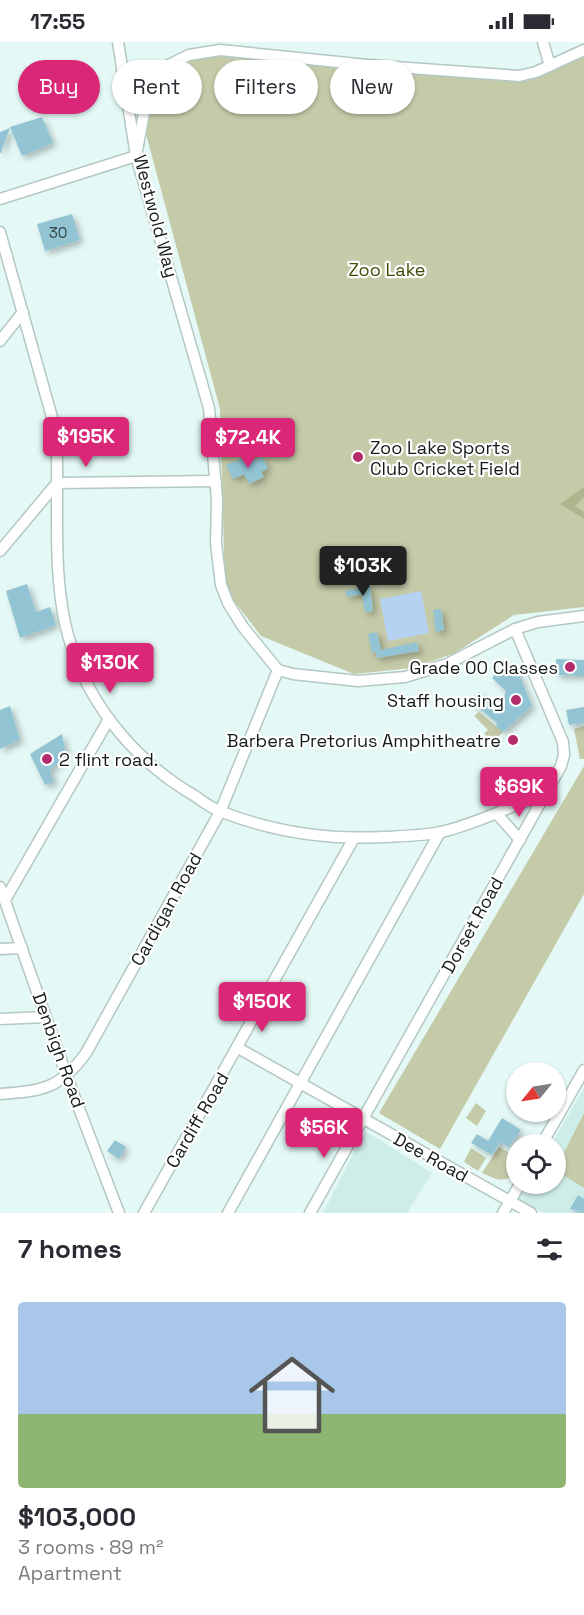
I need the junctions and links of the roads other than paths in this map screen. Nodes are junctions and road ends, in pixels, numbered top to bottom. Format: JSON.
{"nodes":[{"id":1,"x":118,"y":42,"type":"edge"},
{"id":2,"x":543,"y":42,"type":"edge"},
{"id":3,"x":584,"y":50,"type":"edge"},
{"id":4,"x":121,"y":60,"type":"edge"},
{"id":5,"x":178,"y":60,"type":"edge"},
{"id":6,"x":550,"y":66,"type":"junction"},
{"id":7,"x":130,"y":114,"type":"edge"},
{"id":8,"x":144,"y":114,"type":"edge"},
{"id":9,"x":136,"y":156,"type":"junction"},
{"id":10,"x":0,"y":200,"type":"edge"},
{"id":11,"x":0,"y":232,"type":"edge"},
{"id":12,"x":23,"y":312,"type":"junction"},
{"id":13,"x":0,"y":341,"type":"edge"},
{"id":14,"x":216,"y":481,"type":"junction"},
{"id":15,"x":57,"y":483,"type":"junction"},
{"id":16,"x":0,"y":551,"type":"edge"},
{"id":17,"x":584,"y":616,"type":"edge"},
{"id":18,"x":515,"y":629,"type":"junction"},
{"id":19,"x":278,"y":670,"type":"junction"},
{"id":20,"x":109,"y":719,"type":"junction"},
{"id":21,"x":544,"y":795,"type":"junction"},
{"id":22,"x":220,"y":812,"type":"junction"},
{"id":23,"x":497,"y":814,"type":"junction"},
{"id":24,"x":440,"y":832,"type":"junction"},
{"id":25,"x":354,"y":838,"type":"junction"},
{"id":26,"x":520,"y":840,"type":"junction"},
{"id":27,"x":0,"y":887,"type":"edge"},
{"id":28,"x":5,"y":900,"type":"junction"},
{"id":29,"x":22,"y":948,"type":"junction"},
{"id":30,"x":0,"y":949,"type":"edge"},
{"id":31,"x":46,"y":1017,"type":"junction"},
{"id":32,"x":0,"y":1019,"type":"edge"},
{"id":33,"x":238,"y":1048,"type":"junction"},
{"id":34,"x":584,"y":1070,"type":"edge"},
{"id":35,"x":67,"y":1077,"type":"junction"},
{"id":36,"x":301,"y":1083,"type":"junction"},
{"id":37,"x":0,"y":1094,"type":"edge"},
{"id":38,"x":363,"y":1119,"type":"junction"},
{"id":39,"x":548,"y":1134,"type":"edge"},
{"id":40,"x":514,"y":1194,"type":"edge"},
{"id":41,"x":510,"y":1201,"type":"junction"},
{"id":42,"x":119,"y":1213,"type":"edge"},
{"id":43,"x":144,"y":1213,"type":"edge"},
{"id":44,"x":228,"y":1213,"type":"edge"},
{"id":45,"x":310,"y":1213,"type":"edge"},
{"id":46,"x":503,"y":1213,"type":"edge"},
{"id":47,"x":531,"y":1213,"type":"edge"}],
"edges":[{"from":1,"to":4,"type":"street"},
{"from":2,"to":6,"type":"street"},
{"from":3,"to":6,"type":"street"},
{"from":5,"to":6,"type":"street"},
{"from":7,"to":9,"type":"street"},
{"from":8,"to":9,"type":"street","name":"Westwold Way"},
{"from":9,"to":10,"type":"street"},
{"from":9,"to":14,"type":"street","name":"Westwold Way"},
{"from":11,"to":12,"type":"street"},
{"from":12,"to":13,"type":"street"},
{"from":12,"to":15,"type":"street"},
{"from":14,"to":15,"type":"street"},
{"from":14,"to":19,"type":"street","name":"Westwold Way"},
{"from":15,"to":16,"type":"street"},
{"from":15,"to":20,"type":"street"},
{"from":17,"to":18,"type":"street"},
{"from":18,"to":19,"type":"street"},
{"from":18,"to":21,"type":"street","name":"Dorset Road"},
{"from":19,"to":22,"type":"street","name":"Cardigan Road"},
{"from":20,"to":22,"type":"street"},
{"from":20,"to":28,"type":"street"},
{"from":21,"to":23,"type":"street"},
{"from":21,"to":26,"type":"street","name":"Dorset Road"},
{"from":22,"to":25,"type":"street"},
{"from":22,"to":35,"type":"street","name":"Cardigan Road"},
{"from":23,"to":24,"type":"street"},
{"from":23,"to":26,"type":"street"},
{"from":24,"to":25,"type":"street"},
{"from":24,"to":36,"type":"street"},
{"from":25,"to":33,"type":"street","name":"Cardiff Road"},
{"from":26,"to":38,"type":"street","name":"Dorset Road"},
{"from":27,"to":28,"type":"street","name":"Denbigh Road"},
{"from":28,"to":29,"type":"street","name":"Denbigh Road"},
{"from":29,"to":30,"type":"street"},
{"from":29,"to":31,"type":"street","name":"Denbigh Road"},
{"from":31,"to":32,"type":"street"},
{"from":31,"to":35,"type":"street","name":"Denbigh Road"},
{"from":33,"to":36,"type":"street","name":"Dee Road"},
{"from":33,"to":43,"type":"street","name":"Cardiff Road"},
{"from":34,"to":39,"type":"street"},
{"from":35,"to":37,"type":"street","name":"Cardigan Road"},
{"from":35,"to":42,"type":"street","name":"Denbigh Road"},
{"from":36,"to":38,"type":"street","name":"Dee Road"},
{"from":36,"to":44,"type":"street"},
{"from":38,"to":41,"type":"street","name":"Dee Road"},
{"from":38,"to":45,"type":"street","name":"Dorset Road"},
{"from":40,"to":41,"type":"street"},
{"from":41,"to":46,"type":"street"},
{"from":41,"to":47,"type":"street","name":"Dee Road"}]}
